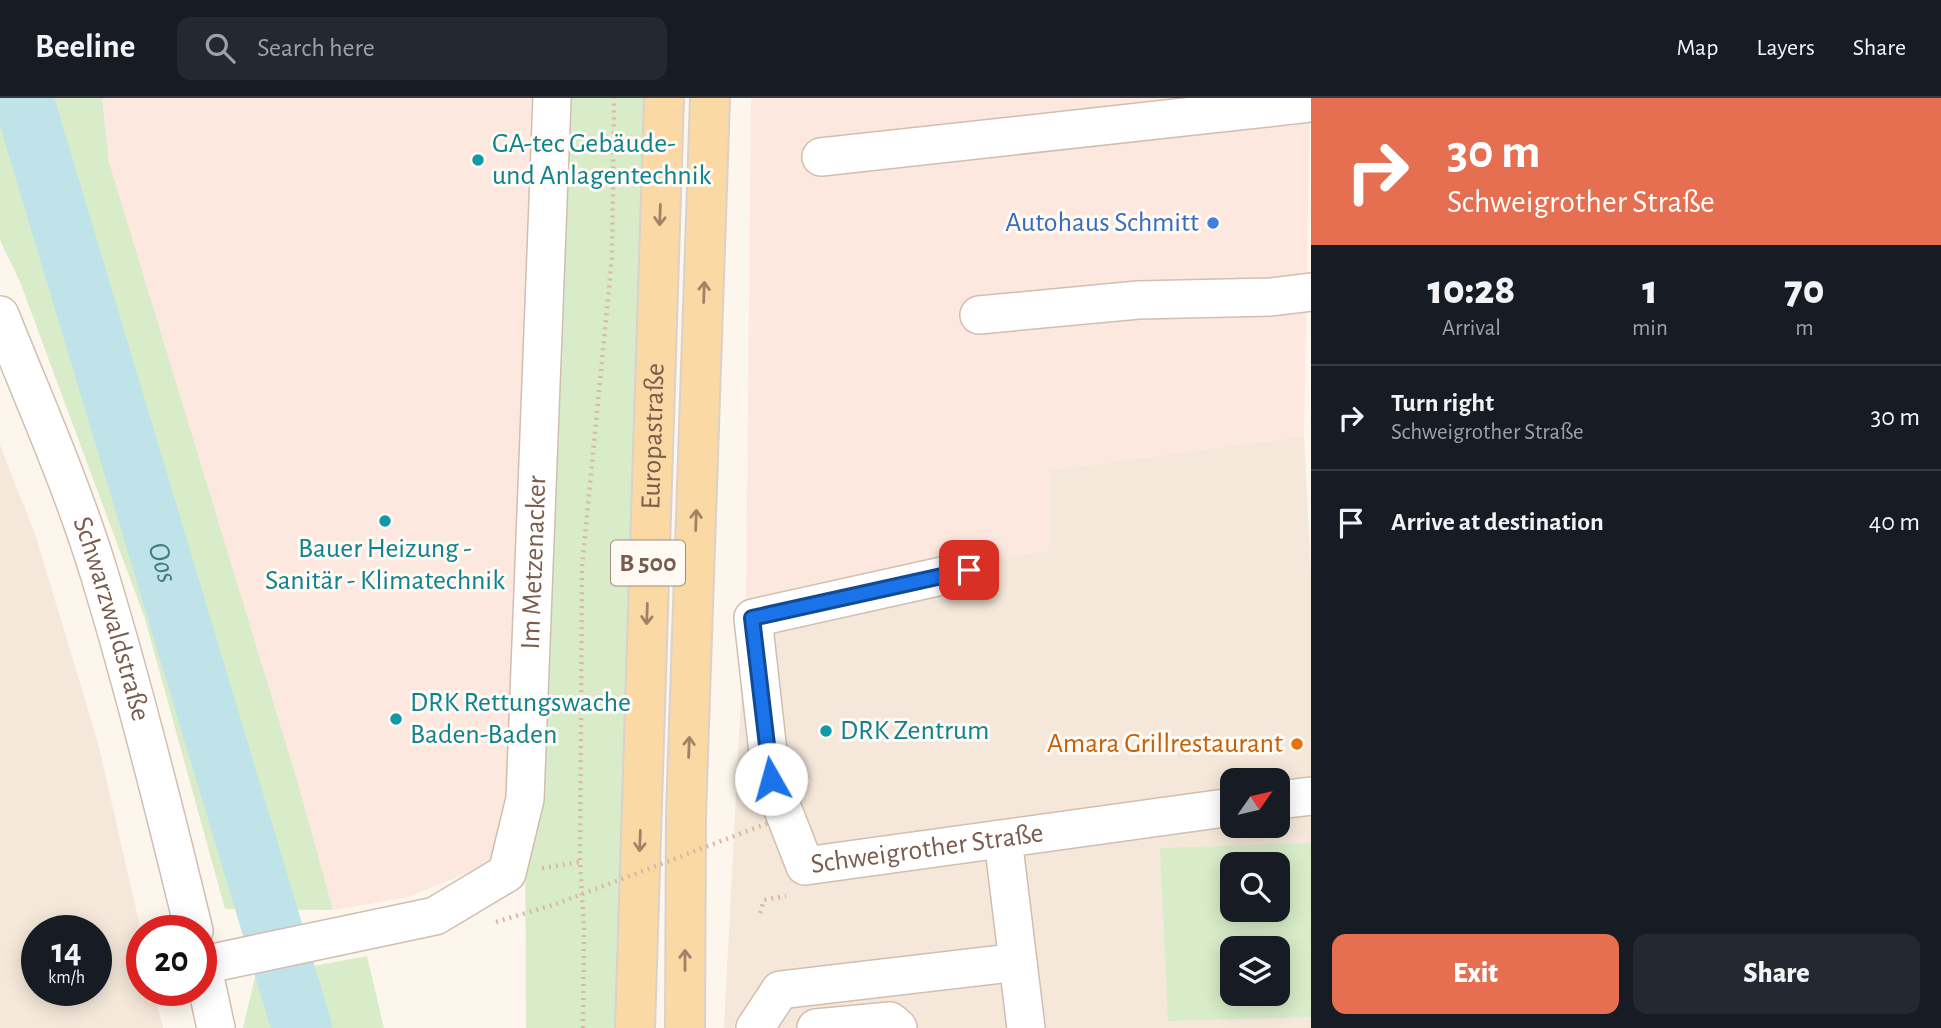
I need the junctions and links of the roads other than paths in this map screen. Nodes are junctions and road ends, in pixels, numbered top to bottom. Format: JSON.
{"nodes":[{"id":1,"x":552,"y":98,"type":"edge"},
{"id":2,"x":664,"y":98,"type":"edge"},
{"id":3,"x":710,"y":98,"type":"edge"},
{"id":4,"x":1311,"y":103,"type":"edge"},
{"id":5,"x":821,"y":157,"type":"dead end"},
{"id":6,"x":1311,"y":292,"type":"edge"},
{"id":7,"x":0,"y":315,"type":"edge"},
{"id":8,"x":979,"y":315,"type":"dead end"},
{"id":9,"x":969,"y":570,"type":"dead end"},
{"id":10,"x":1311,"y":796,"type":"edge"},
{"id":11,"x":1290,"y":799,"type":"edge"},
{"id":12,"x":1220,"y":809,"type":"edge"},
{"id":13,"x":1003,"y":839,"type":"junction"},
{"id":14,"x":190,"y":915,"type":"edge"},
{"id":15,"x":217,"y":952,"type":"edge"},
{"id":16,"x":1018,"y":962,"type":"junction"},
{"id":17,"x":211,"y":1006,"type":"edge"},
{"id":18,"x":216,"y":1028,"type":"edge"},
{"id":19,"x":635,"y":1028,"type":"edge"},
{"id":20,"x":684,"y":1028,"type":"edge"},
{"id":21,"x":755,"y":1028,"type":"edge"},
{"id":22,"x":816,"y":1028,"type":"edge"},
{"id":23,"x":898,"y":1028,"type":"edge"},
{"id":24,"x":1026,"y":1028,"type":"edge"}],
"edges":[{"from":1,"to":15,"type":"street","name":"Im Metzenacker"},
{"from":2,"to":19,"type":"main road","name":"Europastraße","number":"B 500","one_way":true},
{"from":20,"to":3,"type":"main road","name":"Europastraße","number":"B 500","one_way":true},
{"from":4,"to":5,"type":"street"},
{"from":6,"to":8,"type":"street"},
{"from":7,"to":14,"type":"street","name":"Schwarzwaldstraße"},
{"from":9,"to":13,"type":"street","name":"Schweigrother Straße"},
{"from":10,"to":11,"type":"street"},
{"from":12,"to":13,"type":"street","name":"Schweigrother Straße"},
{"from":13,"to":16,"type":"street"},
{"from":16,"to":21,"type":"street"},
{"from":16,"to":24,"type":"street"},
{"from":17,"to":18,"type":"street","name":"Schwarzwaldstraße"},
{"from":22,"to":23,"type":"street"}]}
